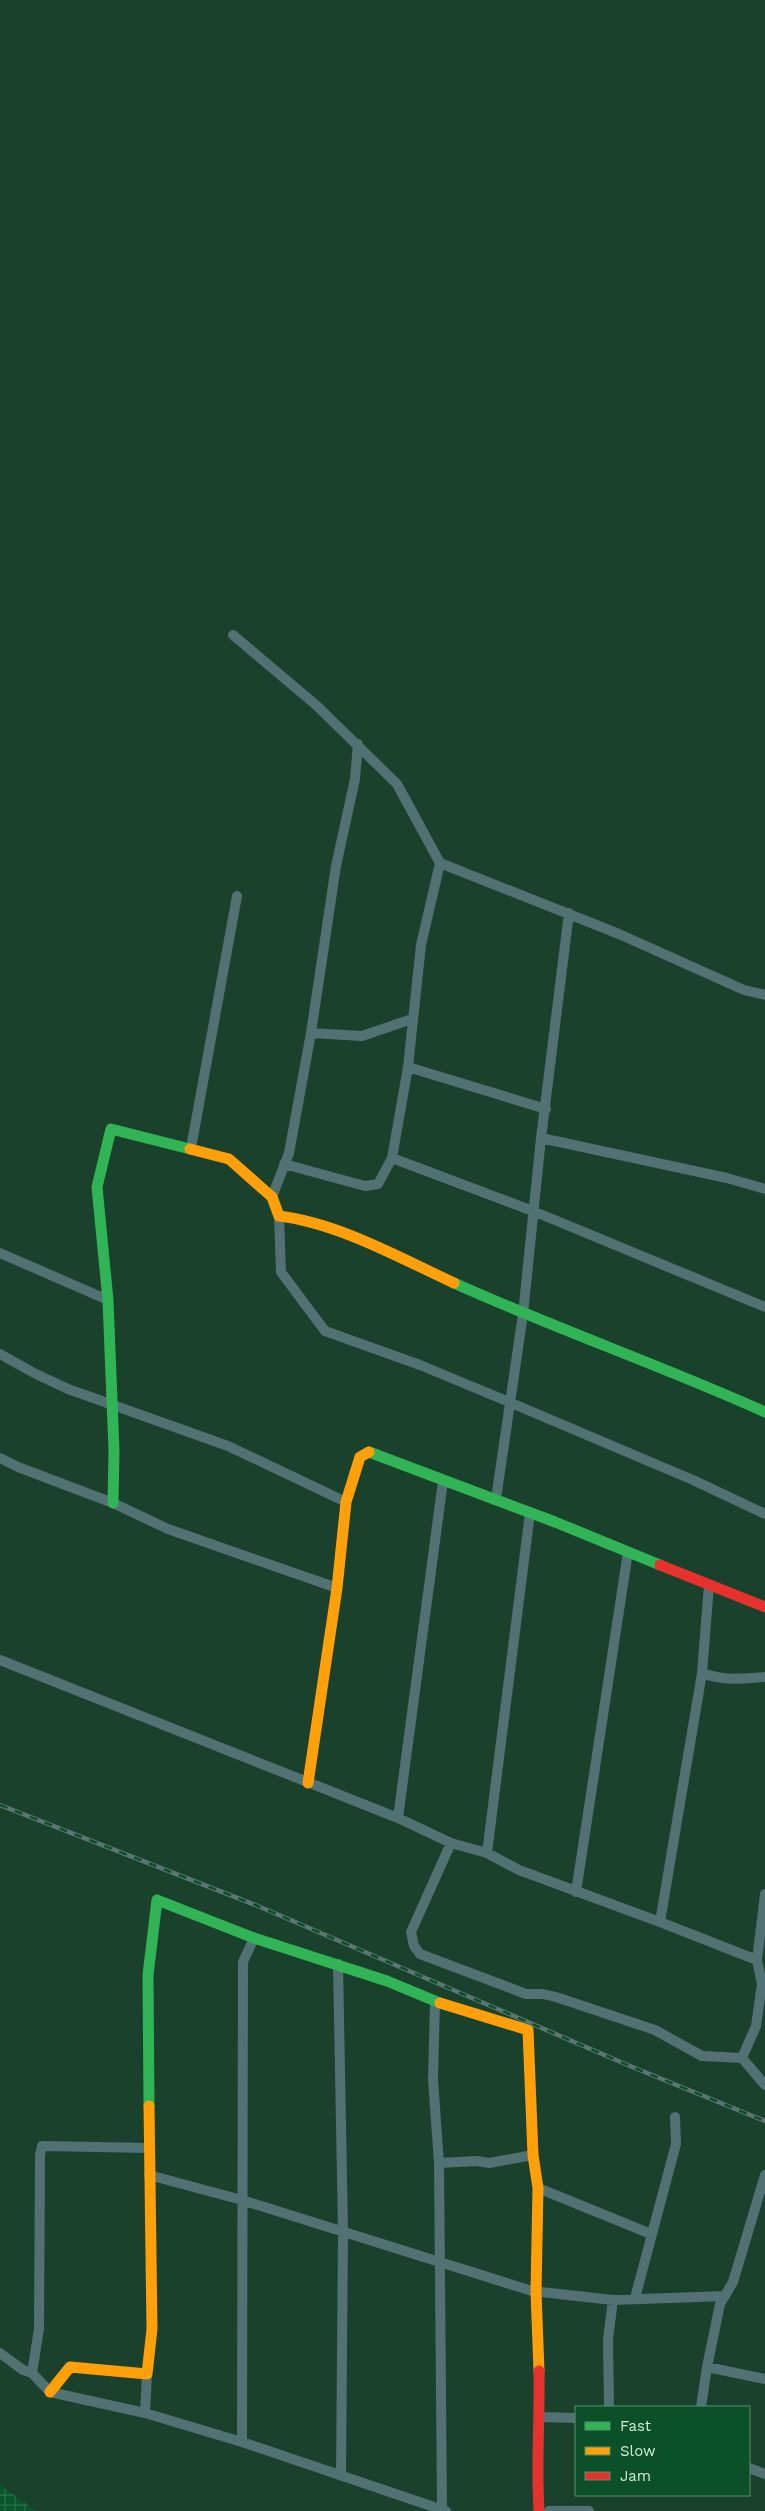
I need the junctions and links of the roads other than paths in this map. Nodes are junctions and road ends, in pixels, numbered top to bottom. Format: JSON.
{"nodes":[{"id":1,"x":233,"y":635,"type":"dead end"},
{"id":2,"x":358,"y":744,"type":"junction"},
{"id":3,"x":440,"y":863,"type":"junction"},
{"id":4,"x":236,"y":896,"type":"dead end"},
{"id":5,"x":569,"y":913,"type":"junction"},
{"id":6,"x":765,"y":995,"type":"edge"},
{"id":7,"x":412,"y":1019,"type":"junction"},
{"id":8,"x":311,"y":1033,"type":"junction"},
{"id":9,"x":408,"y":1067,"type":"junction"},
{"id":10,"x":546,"y":1108,"type":"junction"},
{"id":11,"x":541,"y":1138,"type":"junction"},
{"id":12,"x":190,"y":1148,"type":"junction"},
{"id":13,"x":392,"y":1158,"type":"junction"},
{"id":14,"x":284,"y":1164,"type":"junction"},
{"id":15,"x":765,"y":1189,"type":"edge"},
{"id":16,"x":272,"y":1197,"type":"junction"},
{"id":17,"x":533,"y":1211,"type":"junction"},
{"id":18,"x":279,"y":1216,"type":"junction"},
{"id":19,"x":0,"y":1253,"type":"edge"},
{"id":20,"x":108,"y":1300,"type":"junction"},
{"id":21,"x":765,"y":1307,"type":"edge"},
{"id":22,"x":523,"y":1314,"type":"junction"},
{"id":23,"x":0,"y":1354,"type":"edge"},
{"id":24,"x":509,"y":1402,"type":"junction"},
{"id":25,"x":111,"y":1403,"type":"junction"},
{"id":26,"x":765,"y":1412,"type":"edge"},
{"id":27,"x":0,"y":1458,"type":"edge"},
{"id":28,"x":442,"y":1481,"type":"junction"},
{"id":29,"x":496,"y":1499,"type":"junction"},
{"id":30,"x":346,"y":1502,"type":"junction"},
{"id":31,"x":113,"y":1503,"type":"junction"},
{"id":32,"x":530,"y":1513,"type":"junction"},
{"id":33,"x":765,"y":1514,"type":"edge"},
{"id":34,"x":628,"y":1552,"type":"junction"},
{"id":35,"x":709,"y":1585,"type":"junction"},
{"id":36,"x":337,"y":1588,"type":"junction"},
{"id":37,"x":765,"y":1607,"type":"edge"},
{"id":38,"x":0,"y":1660,"type":"edge"},
{"id":39,"x":702,"y":1674,"type":"junction"},
{"id":40,"x":765,"y":1677,"type":"edge"},
{"id":41,"x":308,"y":1783,"type":"junction"},
{"id":42,"x":398,"y":1818,"type":"junction"},
{"id":43,"x":451,"y":1843,"type":"junction"},
{"id":44,"x":487,"y":1853,"type":"junction"},
{"id":45,"x":576,"y":1892,"type":"junction"},
{"id":46,"x":765,"y":1894,"type":"edge"},
{"id":47,"x":660,"y":1922,"type":"junction"},
{"id":48,"x":254,"y":1938,"type":"junction"},
{"id":49,"x":756,"y":1960,"type":"junction"},
{"id":50,"x":338,"y":1964,"type":"junction"},
{"id":51,"x":764,"y":1985,"type":"edge"},
{"id":52,"x":435,"y":2001,"type":"junction"},
{"id":53,"x":742,"y":2058,"type":"junction"},
{"id":54,"x":765,"y":2085,"type":"edge"},
{"id":55,"x":675,"y":2117,"type":"dead end"},
{"id":56,"x":150,"y":2148,"type":"junction"},
{"id":57,"x":532,"y":2155,"type":"junction"},
{"id":58,"x":439,"y":2163,"type":"junction"},
{"id":59,"x":149,"y":2175,"type":"junction"},
{"id":60,"x":765,"y":2175,"type":"edge"},
{"id":61,"x":538,"y":2188,"type":"junction"},
{"id":62,"x":242,"y":2200,"type":"junction"},
{"id":63,"x":343,"y":2231,"type":"junction"},
{"id":64,"x":651,"y":2234,"type":"junction"},
{"id":65,"x":439,"y":2261,"type":"junction"},
{"id":66,"x":536,"y":2292,"type":"junction"},
{"id":67,"x":635,"y":2298,"type":"junction"},
{"id":68,"x":719,"y":2299,"type":"junction"},
{"id":69,"x":613,"y":2300,"type":"junction"},
{"id":70,"x":0,"y":2353,"type":"edge"},
{"id":71,"x":707,"y":2367,"type":"junction"},
{"id":72,"x":32,"y":2373,"type":"junction"},
{"id":73,"x":147,"y":2374,"type":"junction"},
{"id":74,"x":765,"y":2379,"type":"edge"},
{"id":75,"x":50,"y":2392,"type":"junction"},
{"id":76,"x":610,"y":2406,"type":"edge"},
{"id":77,"x":701,"y":2406,"type":"edge"},
{"id":78,"x":145,"y":2413,"type":"junction"},
{"id":79,"x":540,"y":2417,"type":"junction"},
{"id":80,"x":575,"y":2418,"type":"edge"},
{"id":81,"x":242,"y":2442,"type":"junction"},
{"id":82,"x":750,"y":2468,"type":"edge"},
{"id":83,"x":765,"y":2474,"type":"edge"},
{"id":84,"x":341,"y":2475,"type":"junction"},
{"id":85,"x":444,"y":2510,"type":"edge"},
{"id":86,"x":539,"y":2511,"type":"edge"},
{"id":87,"x":549,"y":2511,"type":"edge"},
{"id":88,"x":589,"y":2511,"type":"edge"}],
"edges":[{"from":1,"to":2,"type":"street"},
{"from":2,"to":3,"type":"street"},
{"from":2,"to":8,"type":"street"},
{"from":3,"to":5,"type":"street"},
{"from":3,"to":7,"type":"street"},
{"from":4,"to":12,"type":"street"},
{"from":5,"to":6,"type":"street"},
{"from":5,"to":10,"type":"street"},
{"from":7,"to":8,"type":"street"},
{"from":7,"to":9,"type":"street"},
{"from":8,"to":14,"type":"street"},
{"from":9,"to":10,"type":"street"},
{"from":9,"to":13,"type":"street"},
{"from":10,"to":11,"type":"street"},
{"from":11,"to":15,"type":"street"},
{"from":11,"to":17,"type":"street"},
{"from":12,"to":16,"type":"street"},
{"from":12,"to":20,"type":"street"},
{"from":13,"to":14,"type":"street"},
{"from":13,"to":17,"type":"street"},
{"from":14,"to":16,"type":"street"},
{"from":16,"to":18,"type":"street"},
{"from":17,"to":21,"type":"street"},
{"from":17,"to":22,"type":"street"},
{"from":18,"to":22,"type":"street"},
{"from":18,"to":24,"type":"street"},
{"from":19,"to":20,"type":"street"},
{"from":20,"to":25,"type":"street"},
{"from":22,"to":24,"type":"street"},
{"from":22,"to":26,"type":"street"},
{"from":23,"to":25,"type":"street"},
{"from":24,"to":29,"type":"street"},
{"from":24,"to":33,"type":"street"},
{"from":25,"to":30,"type":"street"},
{"from":25,"to":31,"type":"street"},
{"from":27,"to":31,"type":"street"},
{"from":28,"to":29,"type":"street"},
{"from":28,"to":30,"type":"street"},
{"from":28,"to":42,"type":"street"},
{"from":29,"to":32,"type":"street"},
{"from":30,"to":36,"type":"street"},
{"from":31,"to":36,"type":"street"},
{"from":32,"to":34,"type":"street"},
{"from":32,"to":44,"type":"street"},
{"from":34,"to":35,"type":"street"},
{"from":34,"to":45,"type":"street"},
{"from":35,"to":37,"type":"street"},
{"from":35,"to":39,"type":"street"},
{"from":36,"to":41,"type":"street"},
{"from":38,"to":41,"type":"street"},
{"from":39,"to":40,"type":"street"},
{"from":39,"to":47,"type":"street"},
{"from":41,"to":42,"type":"street"},
{"from":42,"to":43,"type":"street"},
{"from":43,"to":44,"type":"street"},
{"from":43,"to":53,"type":"street"},
{"from":44,"to":45,"type":"street"},
{"from":45,"to":47,"type":"street"},
{"from":46,"to":49,"type":"street"},
{"from":47,"to":49,"type":"street"},
{"from":48,"to":50,"type":"street"},
{"from":48,"to":56,"type":"street"},
{"from":48,"to":62,"type":"street"},
{"from":49,"to":51,"type":"street"},
{"from":50,"to":52,"type":"street"},
{"from":50,"to":63,"type":"street"},
{"from":51,"to":53,"type":"street"},
{"from":52,"to":57,"type":"street"},
{"from":52,"to":58,"type":"street"},
{"from":53,"to":54,"type":"street"},
{"from":55,"to":64,"type":"street"},
{"from":56,"to":59,"type":"street"},
{"from":56,"to":72,"type":"street"},
{"from":57,"to":58,"type":"street"},
{"from":57,"to":61,"type":"street"},
{"from":58,"to":65,"type":"street"},
{"from":59,"to":62,"type":"street"},
{"from":59,"to":73,"type":"street"},
{"from":60,"to":68,"type":"street"},
{"from":61,"to":64,"type":"street"},
{"from":61,"to":66,"type":"street"},
{"from":62,"to":63,"type":"street"},
{"from":62,"to":81,"type":"street"},
{"from":63,"to":65,"type":"street"},
{"from":63,"to":84,"type":"street"},
{"from":64,"to":67,"type":"street"},
{"from":65,"to":66,"type":"street"},
{"from":65,"to":85,"type":"street"},
{"from":66,"to":69,"type":"street"},
{"from":66,"to":79,"type":"street"},
{"from":67,"to":68,"type":"street"},
{"from":67,"to":69,"type":"street"},
{"from":68,"to":71,"type":"street"},
{"from":69,"to":76,"type":"street"},
{"from":70,"to":72,"type":"street"},
{"from":71,"to":74,"type":"street"},
{"from":71,"to":77,"type":"street"},
{"from":72,"to":75,"type":"street"},
{"from":73,"to":75,"type":"street"},
{"from":73,"to":78,"type":"street"},
{"from":75,"to":78,"type":"street"},
{"from":78,"to":81,"type":"street"},
{"from":79,"to":80,"type":"street"},
{"from":79,"to":86,"type":"street"},
{"from":81,"to":84,"type":"street"},
{"from":82,"to":83,"type":"street"},
{"from":84,"to":85,"type":"street"},
{"from":87,"to":88,"type":"street"}]}
